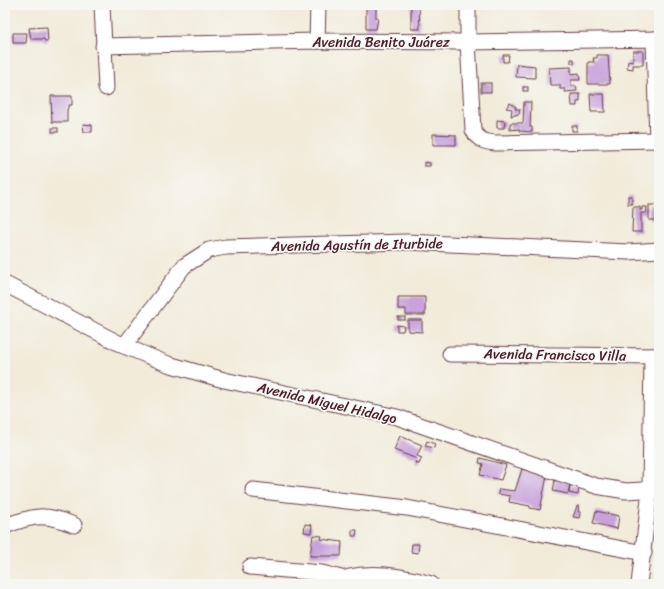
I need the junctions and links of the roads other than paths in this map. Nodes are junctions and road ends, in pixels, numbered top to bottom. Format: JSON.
{"nodes":[{"id":1,"x":102,"y":5,"type":"edge"},
{"id":2,"x":318,"y":5,"type":"edge"},
{"id":3,"x":468,"y":5,"type":"edge"},
{"id":4,"x":656,"y":39,"type":"edge"},
{"id":5,"x":317,"y":41,"type":"junction"},
{"id":6,"x":468,"y":42,"type":"junction"},
{"id":7,"x":103,"y":46,"type":"junction"},
{"id":8,"x":106,"y":88,"type":"dead end"},
{"id":9,"x":658,"y":140,"type":"edge"},
{"id":10,"x":659,"y":250,"type":"edge"},
{"id":11,"x":5,"y":284,"type":"edge"},
{"id":12,"x":124,"y":346,"type":"junction"},
{"id":13,"x":450,"y":354,"type":"dead end"},
{"id":14,"x":655,"y":356,"type":"edge"},
{"id":15,"x":253,"y":490,"type":"dead end"},
{"id":16,"x":655,"y":490,"type":"edge"},
{"id":17,"x":74,"y":525,"type":"dead end"},
{"id":18,"x":5,"y":526,"type":"edge"},
{"id":19,"x":644,"y":553,"type":"junction"},
{"id":20,"x":250,"y":567,"type":"dead end"},
{"id":21,"x":335,"y":581,"type":"edge"},
{"id":22,"x":431,"y":584,"type":"edge"},
{"id":23,"x":639,"y":584,"type":"edge"}],
"edges":[{"from":1,"to":7,"type":"street"},
{"from":2,"to":5,"type":"street"},
{"from":3,"to":6,"type":"street"},
{"from":4,"to":6,"type":"street","name":"Avenida Benito Juárez"},
{"from":4,"to":9,"type":"street"},
{"from":5,"to":6,"type":"street","name":"Avenida Benito Juárez"},
{"from":5,"to":7,"type":"street","name":"Avenida Benito Juárez"},
{"from":6,"to":9,"type":"street"},
{"from":7,"to":8,"type":"street"},
{"from":10,"to":12,"type":"street","name":"Avenida Agustín de Iturbide"},
{"from":11,"to":12,"type":"street","name":"Avenida Miguel Hidalgo"},
{"from":12,"to":16,"type":"street","name":"Avenida Miguel Hidalgo"},
{"from":13,"to":14,"type":"street","name":"Avenida Francisco Villa"},
{"from":14,"to":16,"type":"street"},
{"from":15,"to":19,"type":"street"},
{"from":16,"to":19,"type":"street"},
{"from":17,"to":18,"type":"street"},
{"from":19,"to":23,"type":"street"},
{"from":20,"to":21,"type":"street"},
{"from":21,"to":22,"type":"street"}]}
